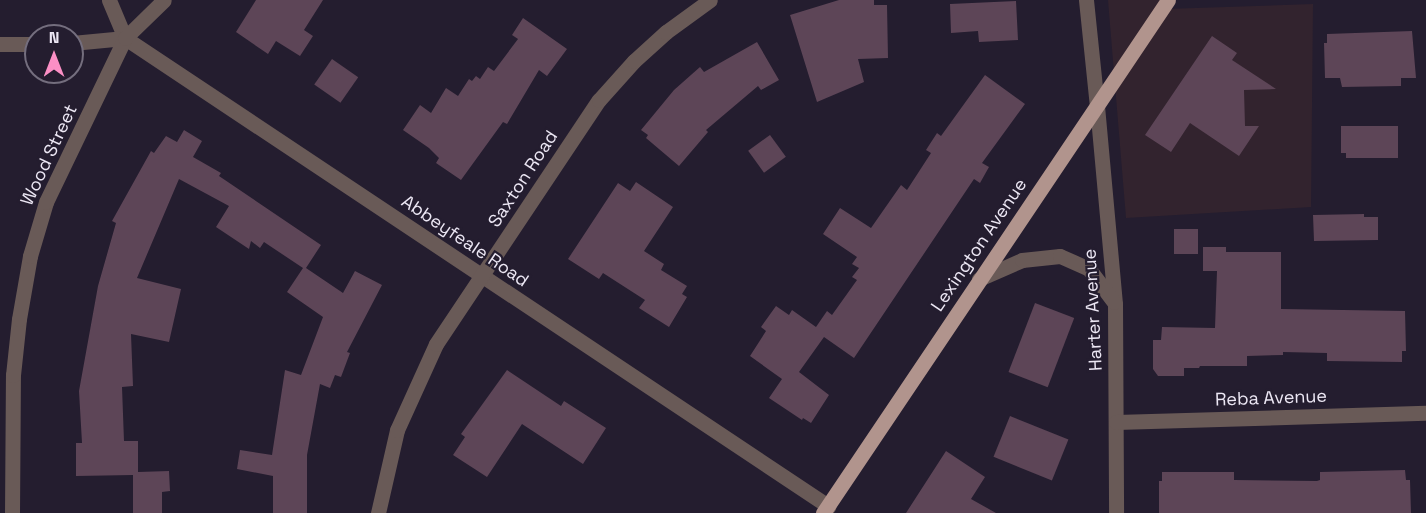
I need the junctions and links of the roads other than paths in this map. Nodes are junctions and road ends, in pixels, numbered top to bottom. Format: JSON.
{"nodes":[{"id":1,"x":109,"y":0,"type":"edge"},
{"id":2,"x":164,"y":0,"type":"edge"},
{"id":3,"x":710,"y":0,"type":"edge"},
{"id":4,"x":1086,"y":0,"type":"edge"},
{"id":5,"x":1168,"y":0,"type":"edge"},
{"id":6,"x":125,"y":38,"type":"junction"},
{"id":7,"x":84,"y":42,"type":"edge"},
{"id":8,"x":0,"y":44,"type":"edge"},
{"id":9,"x":24,"y":44,"type":"edge"},
{"id":10,"x":1096,"y":106,"type":"junction"},
{"id":11,"x":482,"y":276,"type":"junction"},
{"id":12,"x":979,"y":279,"type":"junction"},
{"id":13,"x":1115,"y":304,"type":"junction"},
{"id":14,"x":1426,"y":413,"type":"edge"},
{"id":15,"x":1116,"y":422,"type":"junction"},
{"id":16,"x":825,"y":509,"type":"edge"},
{"id":17,"x":12,"y":513,"type":"edge"},
{"id":18,"x":378,"y":513,"type":"edge"},
{"id":19,"x":1116,"y":513,"type":"edge"}],
"edges":[{"from":1,"to":6,"type":"street"},
{"from":2,"to":6,"type":"street"},
{"from":3,"to":11,"type":"street","name":"Saxton Road"},
{"from":4,"to":10,"type":"street","name":"Harter Avenue"},
{"from":5,"to":10,"type":"main road","name":"Lexington Avenue"},
{"from":6,"to":7,"type":"street"},
{"from":6,"to":11,"type":"street","name":"Abbeyfeale Road"},
{"from":6,"to":17,"type":"street","name":"Wood Street"},
{"from":8,"to":9,"type":"street"},
{"from":10,"to":12,"type":"main road","name":"Lexington Avenue"},
{"from":10,"to":13,"type":"street","name":"Harter Avenue"},
{"from":11,"to":16,"type":"street","name":"Abbeyfeale Road"},
{"from":11,"to":18,"type":"street","name":"Saxton Road"},
{"from":12,"to":13,"type":"street"},
{"from":12,"to":16,"type":"main road","name":"Lexington Avenue"},
{"from":13,"to":15,"type":"street","name":"Harter Avenue"},
{"from":14,"to":15,"type":"street","name":"Reba Avenue"},
{"from":15,"to":19,"type":"street","name":"Harter Avenue"}]}
